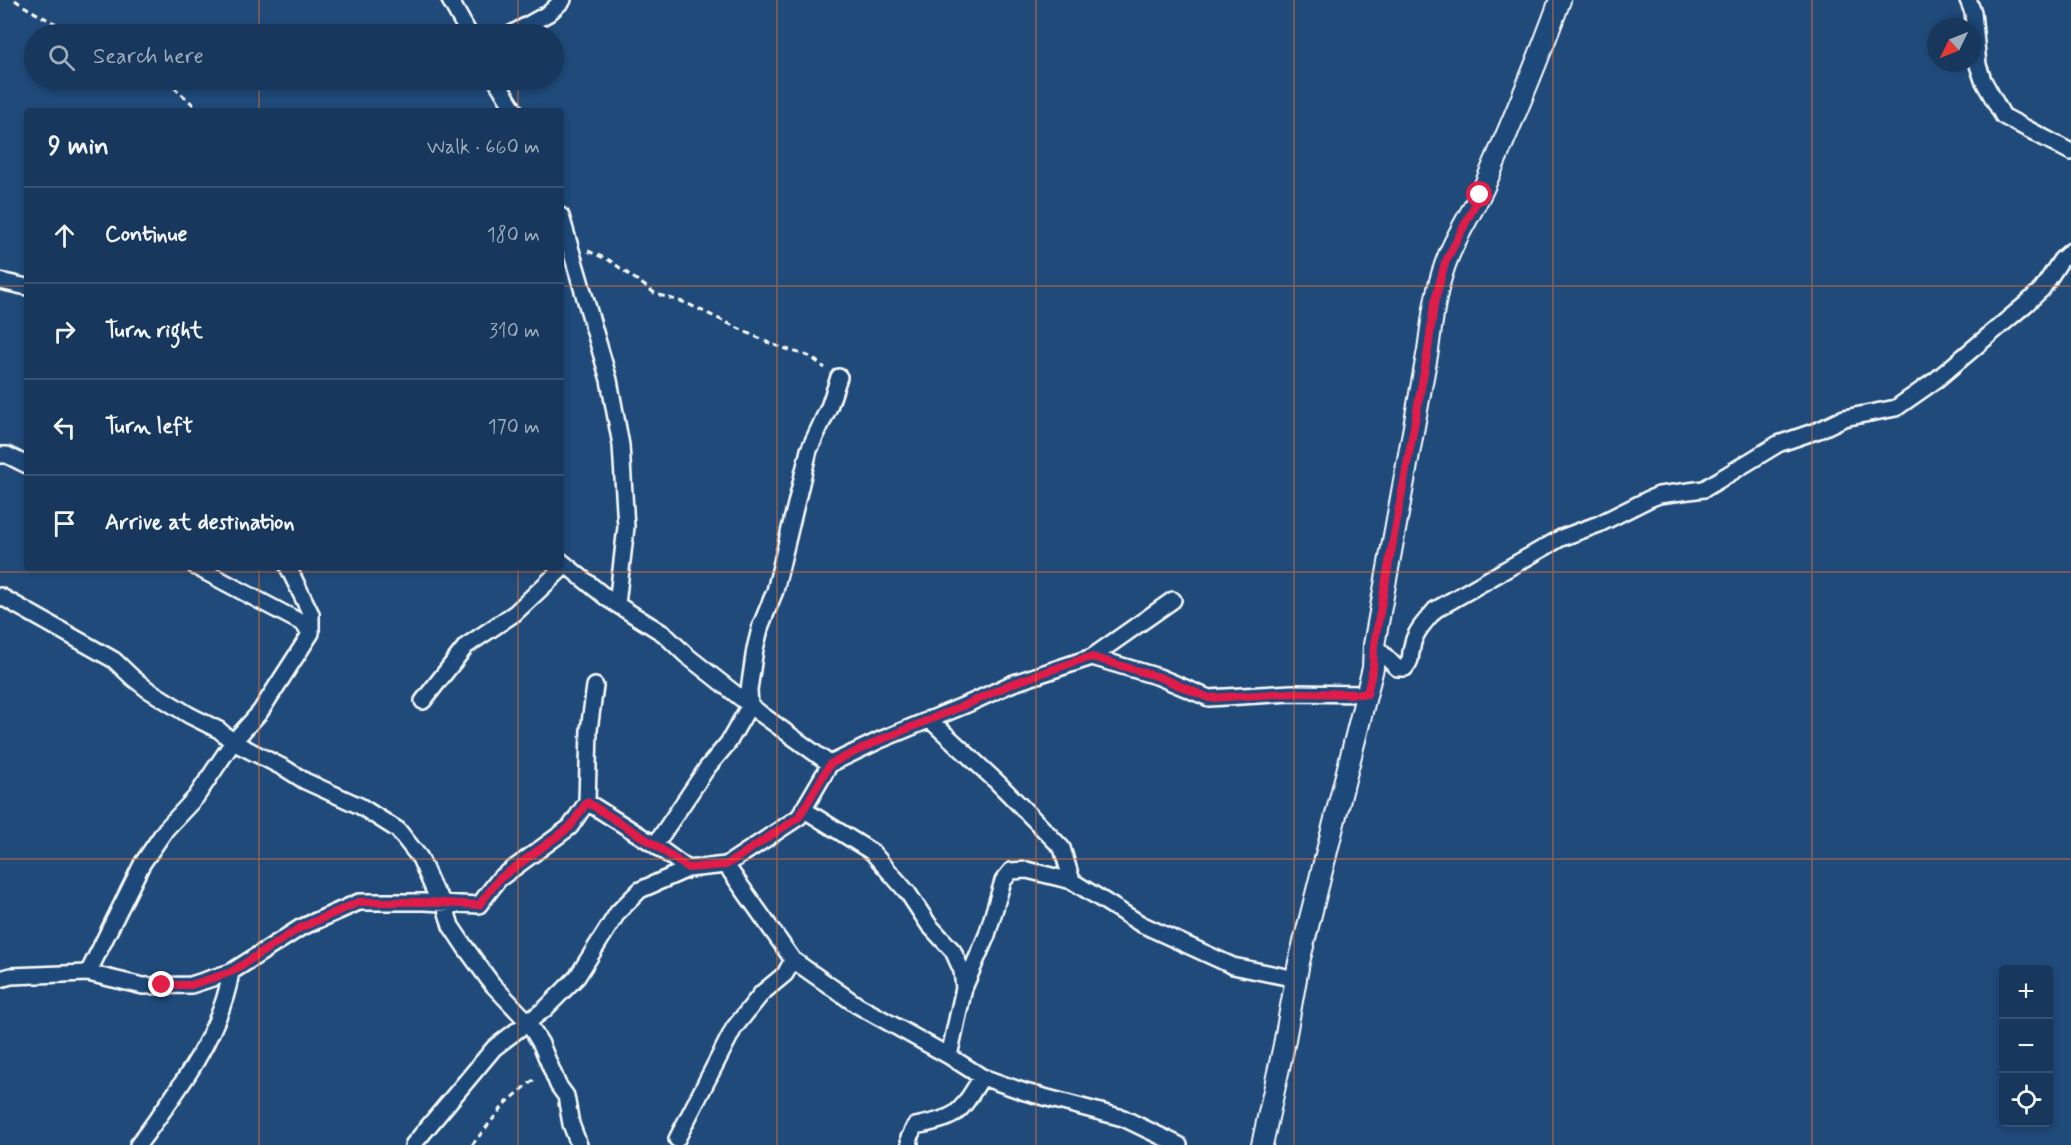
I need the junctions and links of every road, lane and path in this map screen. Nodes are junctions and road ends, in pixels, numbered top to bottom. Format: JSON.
{"nodes":[{"id":1,"x":15,"y":0,"type":"edge"},
{"id":2,"x":450,"y":0,"type":"edge"},
{"id":3,"x":563,"y":0,"type":"edge"},
{"id":4,"x":1560,"y":0,"type":"edge"},
{"id":5,"x":1968,"y":0,"type":"edge"},
{"id":6,"x":58,"y":24,"type":"edge"},
{"id":7,"x":463,"y":24,"type":"edge"},
{"id":8,"x":529,"y":24,"type":"edge"},
{"id":9,"x":176,"y":90,"type":"edge"},
{"id":10,"x":502,"y":90,"type":"edge"},
{"id":11,"x":197,"y":108,"type":"edge"},
{"id":12,"x":513,"y":108,"type":"edge"},
{"id":13,"x":2071,"y":152,"type":"edge"},
{"id":14,"x":564,"y":225,"type":"edge"},
{"id":15,"x":570,"y":244,"type":"junction"},
{"id":16,"x":2071,"y":251,"type":"edge"},
{"id":17,"x":0,"y":281,"type":"edge"},
{"id":18,"x":24,"y":286,"type":"edge"},
{"id":19,"x":839,"y":377,"type":"joint"},
{"id":20,"x":0,"y":455,"type":"edge"},
{"id":21,"x":24,"y":464,"type":"edge"},
{"id":22,"x":564,"y":564,"type":"edge"},
{"id":23,"x":202,"y":570,"type":"edge"},
{"id":24,"x":289,"y":570,"type":"edge"},
{"id":25,"x":556,"y":570,"type":"edge"},
{"id":26,"x":0,"y":596,"type":"edge"},
{"id":27,"x":1173,"y":600,"type":"dead end"},
{"id":28,"x":616,"y":604,"type":"junction"},
{"id":29,"x":311,"y":633,"type":"junction"},
{"id":30,"x":1374,"y":645,"type":"junction"},
{"id":31,"x":1092,"y":657,"type":"junction"},
{"id":32,"x":595,"y":686,"type":"dead end"},
{"id":33,"x":1367,"y":694,"type":"junction"},
{"id":34,"x":423,"y":701,"type":"dead end"},
{"id":35,"x":750,"y":705,"type":"junction"},
{"id":36,"x":929,"y":718,"type":"junction"},
{"id":37,"x":233,"y":742,"type":"junction"},
{"id":38,"x":830,"y":764,"type":"junction"},
{"id":39,"x":587,"y":802,"type":"junction"},
{"id":40,"x":803,"y":809,"type":"junction"},
{"id":41,"x":655,"y":845,"type":"junction"},
{"id":42,"x":726,"y":865,"type":"junction"},
{"id":43,"x":688,"y":868,"type":"junction"},
{"id":44,"x":1072,"y":881,"type":"junction"},
{"id":45,"x":444,"y":903,"type":"junction"},
{"id":46,"x":793,"y":960,"type":"junction"},
{"id":47,"x":231,"y":972,"type":"junction"},
{"id":48,"x":88,"y":973,"type":"junction"},
{"id":49,"x":0,"y":979,"type":"edge"},
{"id":50,"x":1296,"y":979,"type":"junction"},
{"id":51,"x":964,"y":988,"type":"junction"},
{"id":52,"x":527,"y":1021,"type":"junction"},
{"id":53,"x":949,"y":1056,"type":"junction"},
{"id":54,"x":551,"y":1065,"type":"junction"},
{"id":55,"x":982,"y":1077,"type":"junction"},
{"id":56,"x":677,"y":1139,"type":"dead end"},
{"id":57,"x":138,"y":1145,"type":"edge"},
{"id":58,"x":413,"y":1145,"type":"edge"},
{"id":59,"x":472,"y":1145,"type":"edge"},
{"id":60,"x":579,"y":1145,"type":"edge"},
{"id":61,"x":910,"y":1145,"type":"edge"},
{"id":62,"x":1179,"y":1145,"type":"edge"},
{"id":63,"x":1262,"y":1145,"type":"edge"}],
"edges":[{"from":1,"to":6,"type":"path"},
{"from":2,"to":7,"type":"street"},
{"from":3,"to":8,"type":"street"},
{"from":4,"to":30,"type":"street"},
{"from":5,"to":13,"type":"street"},
{"from":9,"to":11,"type":"path"},
{"from":10,"to":12,"type":"street"},
{"from":14,"to":15,"type":"street"},
{"from":15,"to":19,"type":"path"},
{"from":15,"to":28,"type":"street"},
{"from":16,"to":30,"type":"street"},
{"from":17,"to":18,"type":"street"},
{"from":19,"to":35,"type":"street"},
{"from":20,"to":21,"type":"street"},
{"from":22,"to":28,"type":"street"},
{"from":23,"to":29,"type":"street"},
{"from":24,"to":29,"type":"street"},
{"from":25,"to":34,"type":"street"},
{"from":26,"to":37,"type":"street"},
{"from":27,"to":31,"type":"street"},
{"from":28,"to":35,"type":"street"},
{"from":29,"to":37,"type":"street"},
{"from":30,"to":33,"type":"street"},
{"from":31,"to":33,"type":"street"},
{"from":31,"to":36,"type":"street"},
{"from":32,"to":39,"type":"street"},
{"from":33,"to":50,"type":"street"},
{"from":35,"to":38,"type":"street"},
{"from":35,"to":41,"type":"street"},
{"from":36,"to":38,"type":"street"},
{"from":36,"to":44,"type":"street"},
{"from":37,"to":45,"type":"street"},
{"from":37,"to":48,"type":"street"},
{"from":38,"to":40,"type":"street"},
{"from":39,"to":41,"type":"street"},
{"from":39,"to":45,"type":"street"},
{"from":40,"to":42,"type":"street"},
{"from":40,"to":51,"type":"street"},
{"from":41,"to":43,"type":"street"},
{"from":42,"to":43,"type":"street"},
{"from":42,"to":46,"type":"street"},
{"from":43,"to":52,"type":"street"},
{"from":44,"to":50,"type":"street"},
{"from":44,"to":51,"type":"street"},
{"from":45,"to":47,"type":"street"},
{"from":45,"to":52,"type":"street"},
{"from":46,"to":53,"type":"street"},
{"from":46,"to":56,"type":"street"},
{"from":47,"to":48,"type":"street"},
{"from":47,"to":57,"type":"street"},
{"from":48,"to":49,"type":"street"},
{"from":50,"to":63,"type":"street"},
{"from":51,"to":53,"type":"street"},
{"from":52,"to":54,"type":"street"},
{"from":52,"to":58,"type":"street"},
{"from":53,"to":55,"type":"street"},
{"from":54,"to":59,"type":"path"},
{"from":54,"to":60,"type":"street"},
{"from":55,"to":61,"type":"street"},
{"from":55,"to":62,"type":"street"}]}
